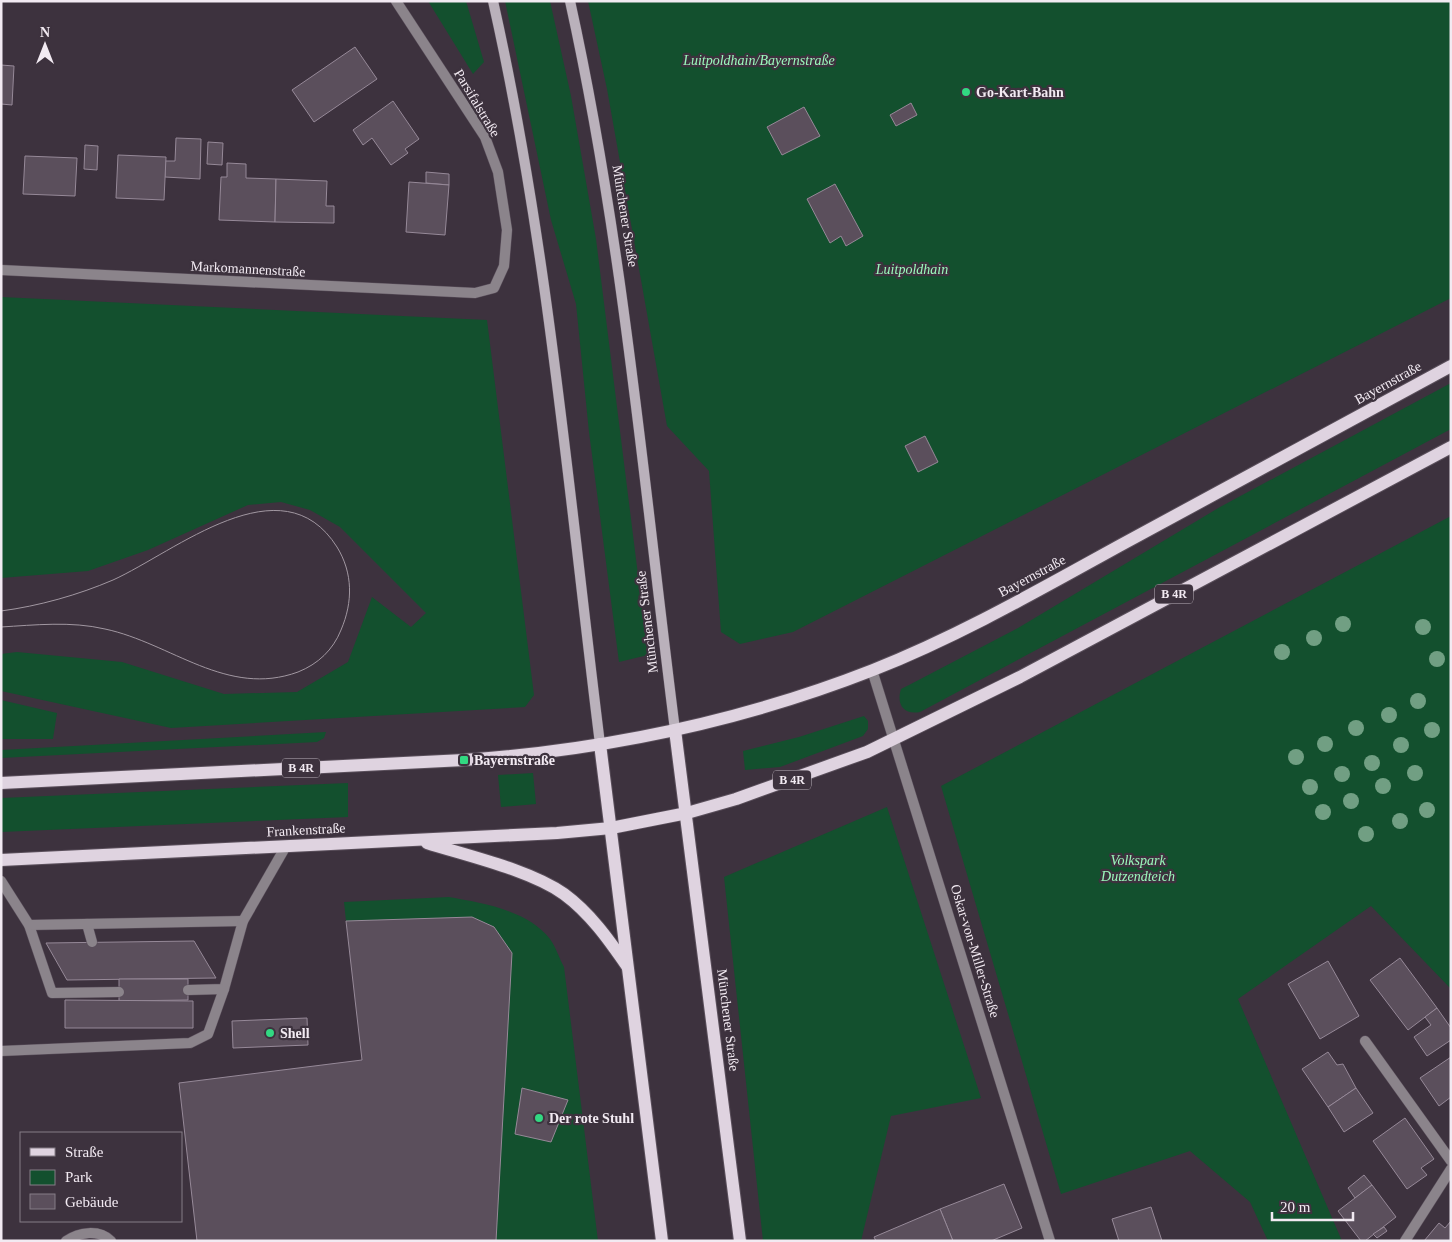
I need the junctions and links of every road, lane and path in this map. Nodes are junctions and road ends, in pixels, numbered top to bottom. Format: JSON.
{"nodes":[{"id":1,"x":396,"y":1,"type":"edge"},
{"id":2,"x":492,"y":1,"type":"edge"},
{"id":3,"x":570,"y":1,"type":"edge"},
{"id":4,"x":1,"y":270,"type":"edge"},
{"id":5,"x":494,"y":288,"type":"joint"},
{"id":6,"x":1451,"y":366,"type":"edge"},
{"id":7,"x":1451,"y":447,"type":"edge"},
{"id":8,"x":872,"y":670,"type":"junction"},
{"id":9,"x":675,"y":730,"type":"junction"},
{"id":10,"x":895,"y":739,"type":"junction"},
{"id":11,"x":600,"y":744,"type":"junction"},
{"id":12,"x":1,"y":783,"type":"edge"},
{"id":13,"x":687,"y":813,"type":"junction"},
{"id":14,"x":611,"y":828,"type":"junction"},
{"id":15,"x":419,"y":840,"type":"junction"},
{"id":16,"x":286,"y":846,"type":"junction"},
{"id":17,"x":1,"y":860,"type":"edge"},
{"id":18,"x":1,"y":880,"type":"edge"},
{"id":19,"x":242,"y":921,"type":"junction"},
{"id":20,"x":87,"y":924,"type":"junction"},
{"id":21,"x":29,"y":925,"type":"junction"},
{"id":22,"x":92,"y":942,"type":"dead end"},
{"id":23,"x":628,"y":968,"type":"junction"},
{"id":24,"x":224,"y":989,"type":"junction"},
{"id":25,"x":188,"y":990,"type":"dead end"},
{"id":26,"x":120,"y":992,"type":"dead end"},
{"id":27,"x":1365,"y":1041,"type":"dead end"},
{"id":28,"x":1,"y":1051,"type":"edge"},
{"id":29,"x":1451,"y":1161,"type":"edge"},
{"id":30,"x":1451,"y":1169,"type":"edge"},
{"id":31,"x":66,"y":1241,"type":"edge"},
{"id":32,"x":111,"y":1241,"type":"edge"},
{"id":33,"x":662,"y":1241,"type":"edge"},
{"id":34,"x":740,"y":1241,"type":"edge"},
{"id":35,"x":1050,"y":1241,"type":"edge"},
{"id":36,"x":1405,"y":1241,"type":"edge"}],
"edges":[{"from":1,"to":5,"type":"street","name":"Parsifalstraße"},
{"from":2,"to":11,"type":"main road"},
{"from":3,"to":9,"type":"main road","name":"Münchener Straße"},
{"from":4,"to":5,"type":"street","name":"Markomannenstraße"},
{"from":6,"to":8,"type":"main road","name":"Bayernstraße","number":"B 4R"},
{"from":7,"to":10,"type":"main road","number":"B 4R"},
{"from":8,"to":9,"type":"main road","name":"Bayernstraße","number":"B 4R"},
{"from":8,"to":10,"type":"street","name":"Oskar-von-Miller-Straße"},
{"from":9,"to":11,"type":"main road","name":"Bayernstraße","number":"B 4R"},
{"from":9,"to":13,"type":"main road","name":"Münchener Straße"},
{"from":10,"to":13,"type":"main road","number":"B 4R"},
{"from":10,"to":35,"type":"street","name":"Oskar-von-Miller-Straße"},
{"from":11,"to":12,"type":"main road","number":"B 4R"},
{"from":11,"to":14,"type":"main road"},
{"from":13,"to":14,"type":"main road","number":"B 4R"},
{"from":13,"to":34,"type":"main road","name":"Münchener Straße"},
{"from":14,"to":15,"type":"main road","name":"Frankenstraße","number":"B 4R"},
{"from":14,"to":23,"type":"main road"},
{"from":15,"to":16,"type":"main road","name":"Frankenstraße","number":"B 4R"},
{"from":15,"to":23,"type":"main road"},
{"from":16,"to":17,"type":"main road","name":"Frankenstraße","number":"B 4R"},
{"from":16,"to":19,"type":"street"},
{"from":18,"to":21,"type":"street"},
{"from":19,"to":20,"type":"street"},
{"from":19,"to":24,"type":"street"},
{"from":20,"to":21,"type":"street"},
{"from":20,"to":22,"type":"street"},
{"from":21,"to":26,"type":"street"},
{"from":23,"to":33,"type":"main road"},
{"from":24,"to":25,"type":"street"},
{"from":24,"to":28,"type":"street"},
{"from":27,"to":29,"type":"street"},
{"from":30,"to":36,"type":"street"},
{"from":31,"to":32,"type":"street"}]}
